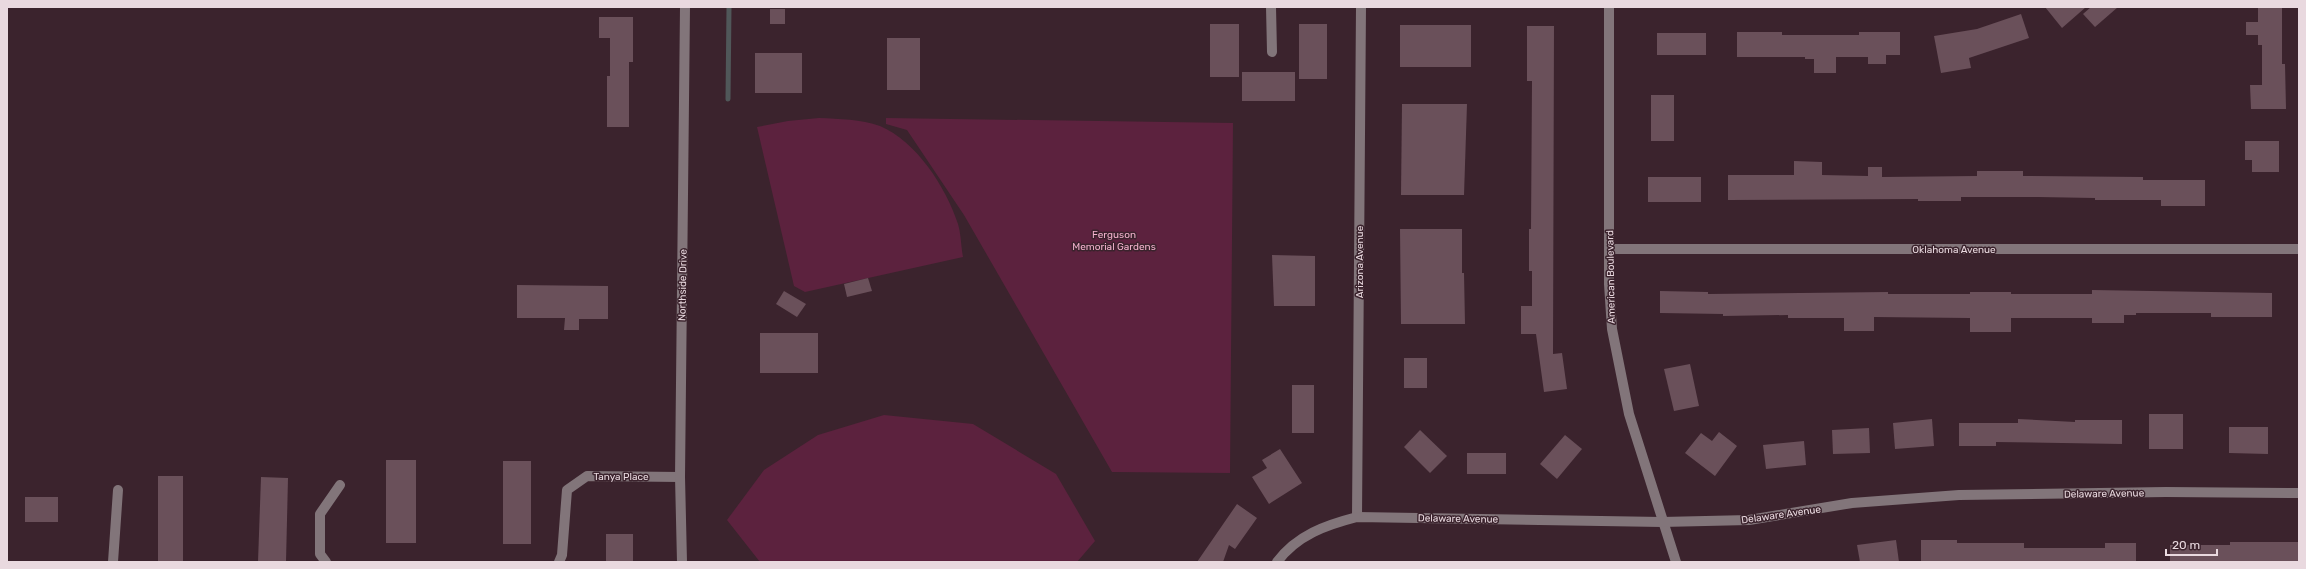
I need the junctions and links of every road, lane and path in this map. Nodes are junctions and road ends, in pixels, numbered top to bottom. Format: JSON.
{"nodes":[{"id":1,"x":685,"y":7,"type":"edge"},
{"id":2,"x":1271,"y":7,"type":"edge"},
{"id":3,"x":1360,"y":7,"type":"edge"},
{"id":4,"x":1608,"y":7,"type":"edge"},
{"id":5,"x":1272,"y":52,"type":"dead end"},
{"id":6,"x":1609,"y":249,"type":"junction"},
{"id":7,"x":2299,"y":249,"type":"edge"},
{"id":8,"x":680,"y":477,"type":"junction"},
{"id":9,"x":340,"y":485,"type":"dead end"},
{"id":10,"x":118,"y":490,"type":"dead end"},
{"id":11,"x":2299,"y":493,"type":"edge"},
{"id":12,"x":1357,"y":517,"type":"junction"},
{"id":13,"x":1662,"y":522,"type":"junction"},
{"id":14,"x":113,"y":562,"type":"edge"},
{"id":15,"x":326,"y":562,"type":"edge"},
{"id":16,"x":560,"y":562,"type":"edge"},
{"id":17,"x":682,"y":562,"type":"edge"},
{"id":18,"x":1277,"y":562,"type":"edge"},
{"id":19,"x":1676,"y":562,"type":"edge"}],
"edges":[{"from":1,"to":8,"type":"street","name":"Northside Drive"},
{"from":2,"to":5,"type":"street"},
{"from":3,"to":12,"type":"street","name":"Arizona Avenue"},
{"from":4,"to":6,"type":"street","name":"American Boulevard"},
{"from":6,"to":7,"type":"street","name":"Oklahoma Avenue"},
{"from":6,"to":13,"type":"street","name":"American Boulevard"},
{"from":8,"to":16,"type":"street","name":"Tanya Place"},
{"from":8,"to":17,"type":"street","name":"Northside Drive"},
{"from":9,"to":15,"type":"street"},
{"from":10,"to":14,"type":"street"},
{"from":11,"to":13,"type":"street","name":"Delaware Avenue"},
{"from":12,"to":13,"type":"street","name":"Delaware Avenue"},
{"from":12,"to":18,"type":"street","name":"Delaware Avenue"},
{"from":13,"to":19,"type":"street","name":"American Boulevard"}]}
